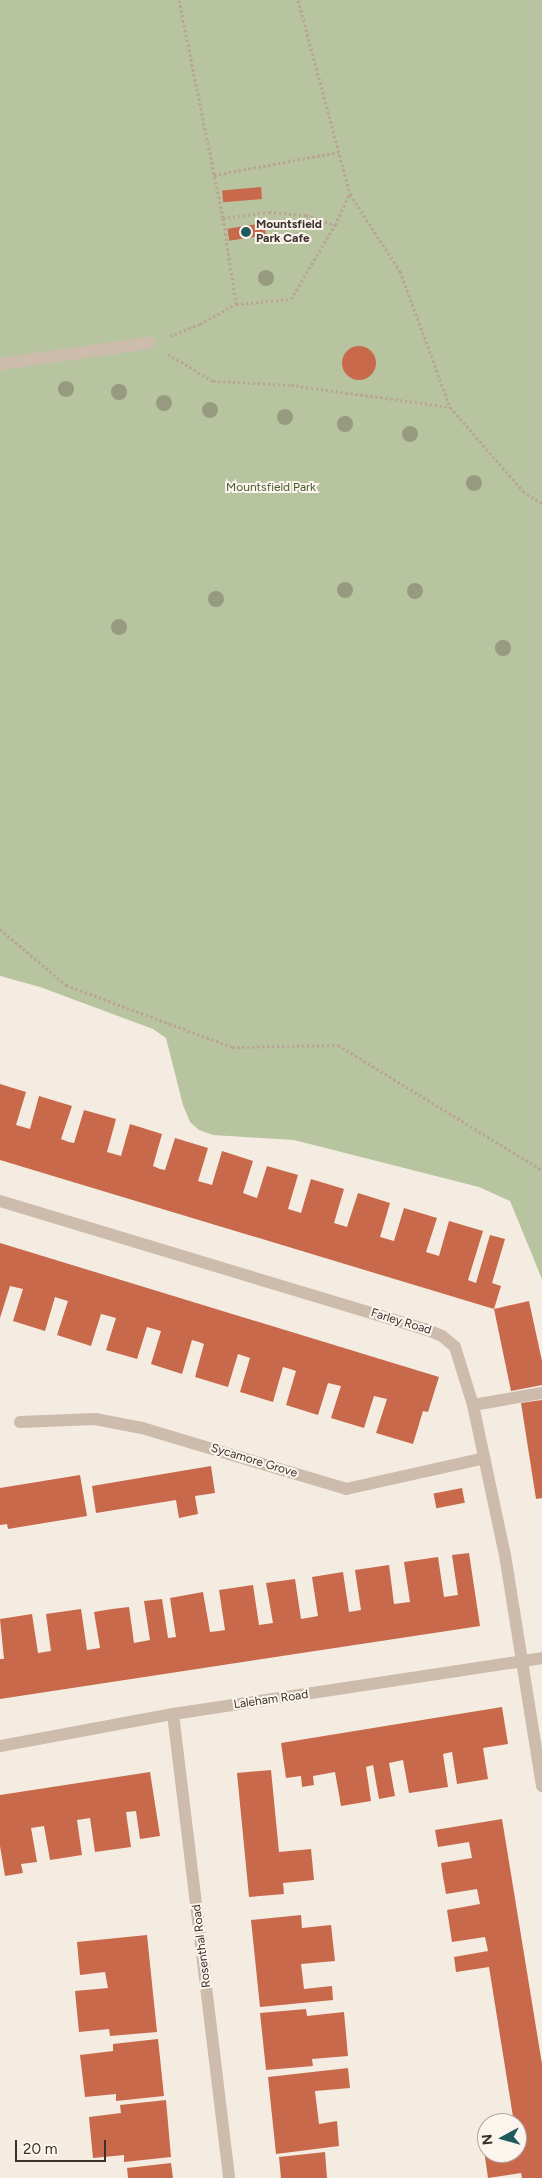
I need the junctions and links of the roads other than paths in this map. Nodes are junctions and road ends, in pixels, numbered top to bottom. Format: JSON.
{"nodes":[{"id":1,"x":150,"y":343,"type":"road end"},
{"id":2,"x":0,"y":364,"type":"edge"},
{"id":3,"x":0,"y":1201,"type":"edge"},
{"id":4,"x":542,"y":1393,"type":"edge"},
{"id":5,"x":473,"y":1405,"type":"junction"},
{"id":6,"x":20,"y":1422,"type":"dead end"},
{"id":7,"x":485,"y":1458,"type":"junction"},
{"id":8,"x":542,"y":1658,"type":"edge"},
{"id":9,"x":522,"y":1661,"type":"junction"},
{"id":10,"x":173,"y":1714,"type":"junction"},
{"id":11,"x":0,"y":1746,"type":"edge"},
{"id":12,"x":542,"y":1786,"type":"edge"},
{"id":13,"x":229,"y":2178,"type":"edge"}],
"edges":[{"from":1,"to":2,"type":"street"},
{"from":3,"to":5,"type":"street","name":"Farley Road"},
{"from":4,"to":5,"type":"street"},
{"from":5,"to":7,"type":"street","name":"Farley Road"},
{"from":6,"to":7,"type":"street","name":"Sycamore Grove"},
{"from":7,"to":9,"type":"street","name":"Farley Road"},
{"from":8,"to":9,"type":"street","name":"Laleham Road"},
{"from":9,"to":10,"type":"street","name":"Laleham Road"},
{"from":9,"to":12,"type":"street","name":"Farley Road"},
{"from":10,"to":11,"type":"street","name":"Laleham Road"},
{"from":10,"to":13,"type":"street","name":"Rosenthal Road"}]}
